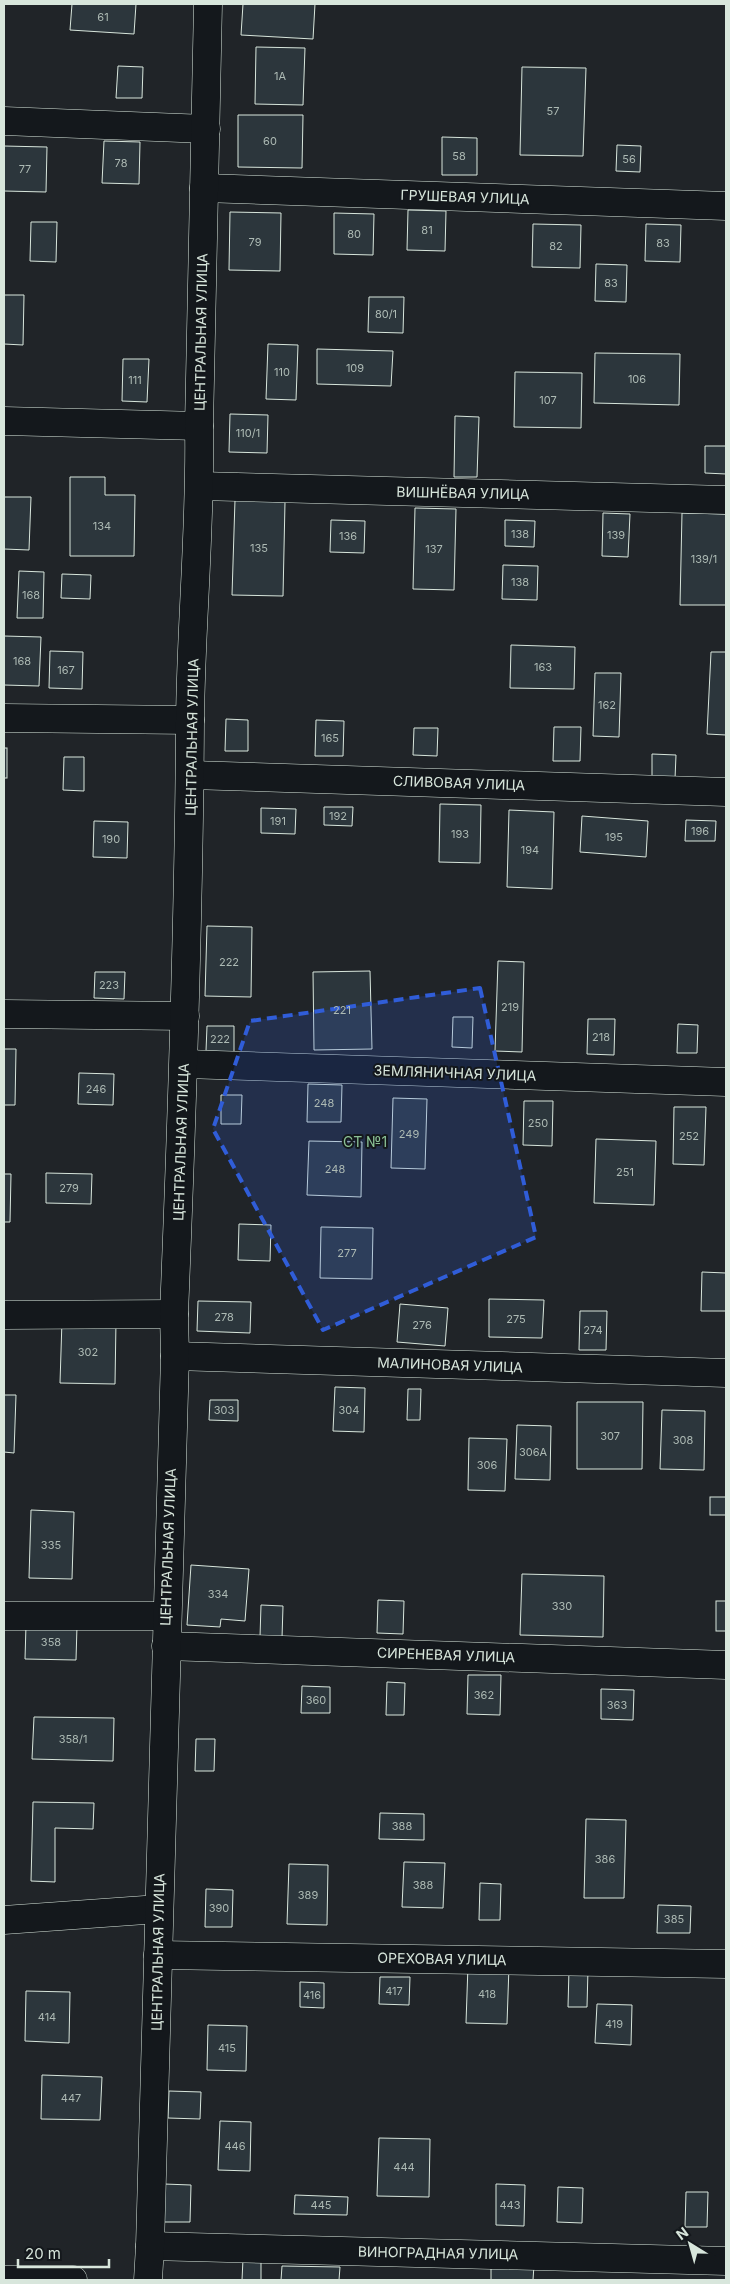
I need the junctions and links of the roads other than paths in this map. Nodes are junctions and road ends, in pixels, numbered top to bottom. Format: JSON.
{"nodes":[{"id":1,"x":208,"y":4,"type":"edge"},
{"id":2,"x":4,"y":121,"type":"edge"},
{"id":3,"x":206,"y":129,"type":"junction"},
{"id":4,"x":204,"y":188,"type":"junction"},
{"id":5,"x":726,"y":206,"type":"edge"},
{"id":6,"x":4,"y":421,"type":"edge"},
{"id":7,"x":199,"y":426,"type":"junction"},
{"id":8,"x":200,"y":486,"type":"junction"},
{"id":9,"x":726,"y":500,"type":"edge"},
{"id":10,"x":4,"y":718,"type":"edge"},
{"id":11,"x":190,"y":720,"type":"junction"},
{"id":12,"x":191,"y":775,"type":"junction"},
{"id":13,"x":726,"y":792,"type":"edge"},
{"id":14,"x":4,"y":1014,"type":"edge"},
{"id":15,"x":185,"y":1016,"type":"junction"},
{"id":16,"x":185,"y":1064,"type":"junction"},
{"id":17,"x":726,"y":1082,"type":"edge"},
{"id":18,"x":174,"y":1314,"type":"junction"},
{"id":19,"x":4,"y":1315,"type":"edge"},
{"id":20,"x":175,"y":1356,"type":"junction"},
{"id":21,"x":726,"y":1373,"type":"edge"},
{"id":22,"x":4,"y":1616,"type":"edge"},
{"id":23,"x":165,"y":1616,"type":"junction"},
{"id":24,"x":166,"y":1646,"type":"junction"},
{"id":25,"x":726,"y":1665,"type":"edge"},
{"id":26,"x":159,"y":1909,"type":"junction"},
{"id":27,"x":4,"y":1920,"type":"edge"},
{"id":28,"x":158,"y":1955,"type":"junction"},
{"id":29,"x":726,"y":1964,"type":"edge"},
{"id":30,"x":150,"y":2246,"type":"junction"},
{"id":31,"x":726,"y":2261,"type":"edge"},
{"id":32,"x":4,"y":2280,"type":"edge"},
{"id":33,"x":73,"y":2280,"type":"edge"},
{"id":34,"x":148,"y":2280,"type":"edge"}],
"edges":[{"from":1,"to":3,"type":"street","name":"ЦЕНТРАЛЬНАЯ УЛИЦА"},
{"from":2,"to":3,"type":"street"},
{"from":3,"to":4,"type":"street","name":"ЦЕНТРАЛЬНАЯ УЛИЦА"},
{"from":4,"to":5,"type":"street","name":"ГРУШЕВАЯ УЛИЦА"},
{"from":4,"to":7,"type":"street","name":"ЦЕНТРАЛЬНАЯ УЛИЦА"},
{"from":6,"to":7,"type":"street"},
{"from":7,"to":8,"type":"street","name":"ЦЕНТРАЛЬНАЯ УЛИЦА"},
{"from":8,"to":9,"type":"street","name":"ВИШНЁВАЯ УЛИЦА"},
{"from":8,"to":11,"type":"street","name":"ЦЕНТРАЛЬНАЯ УЛИЦА"},
{"from":10,"to":11,"type":"street"},
{"from":11,"to":12,"type":"street","name":"ЦЕНТРАЛЬНАЯ УЛИЦА"},
{"from":12,"to":13,"type":"street","name":"СЛИВОВАЯ УЛИЦА"},
{"from":12,"to":15,"type":"street","name":"ЦЕНТРАЛЬНАЯ УЛИЦА"},
{"from":14,"to":15,"type":"street"},
{"from":15,"to":16,"type":"street","name":"ЦЕНТРАЛЬНАЯ УЛИЦА"},
{"from":16,"to":17,"type":"street","name":"ЗЕМЛЯНИЧНАЯ УЛИЦА"},
{"from":16,"to":18,"type":"street","name":"ЦЕНТРАЛЬНАЯ УЛИЦА"},
{"from":18,"to":19,"type":"street"},
{"from":18,"to":20,"type":"street","name":"ЦЕНТРАЛЬНАЯ УЛИЦА"},
{"from":20,"to":21,"type":"street","name":"МАЛИНОВАЯ УЛИЦА"},
{"from":20,"to":23,"type":"street","name":"ЦЕНТРАЛЬНАЯ УЛИЦА"},
{"from":22,"to":23,"type":"street"},
{"from":23,"to":24,"type":"street","name":"ЦЕНТРАЛЬНАЯ УЛИЦА"},
{"from":24,"to":25,"type":"street","name":"СИРЕНЕВАЯ УЛИЦА"},
{"from":24,"to":26,"type":"street","name":"ЦЕНТРАЛЬНАЯ УЛИЦА"},
{"from":26,"to":27,"type":"street"},
{"from":26,"to":28,"type":"street","name":"ЦЕНТРАЛЬНАЯ УЛИЦА"},
{"from":28,"to":29,"type":"street","name":"ОРЕХОВАЯ УЛИЦА"},
{"from":28,"to":30,"type":"street","name":"ЦЕНТРАЛЬНАЯ УЛИЦА"},
{"from":30,"to":31,"type":"street","name":"ВИНОГРАДНАЯ УЛИЦА"},
{"from":30,"to":34,"type":"street","name":"ЦЕНТРАЛЬНАЯ УЛИЦА"},
{"from":32,"to":33,"type":"street"}]}
